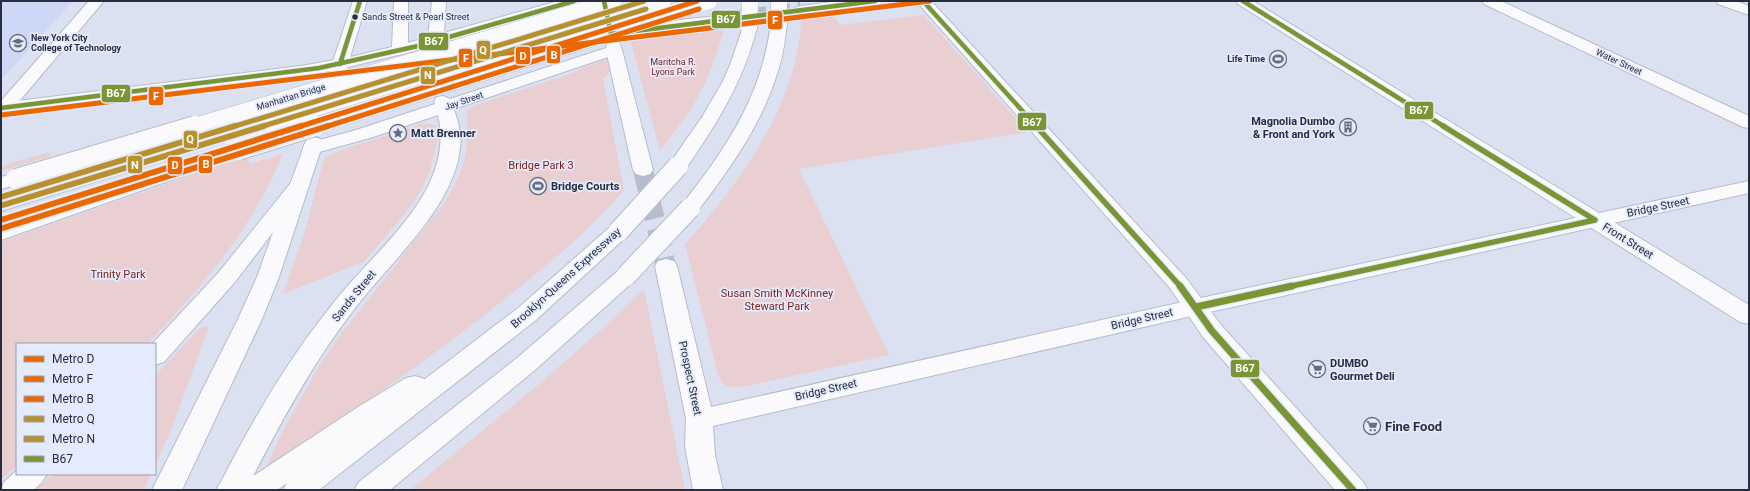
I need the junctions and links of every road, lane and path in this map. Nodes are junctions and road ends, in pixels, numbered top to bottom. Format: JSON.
{"nodes":[{"id":1,"x":97,"y":1,"type":"edge"},
{"id":2,"x":360,"y":1,"type":"edge"},
{"id":3,"x":401,"y":1,"type":"edge"},
{"id":4,"x":439,"y":1,"type":"edge"},
{"id":5,"x":574,"y":1,"type":"edge"},
{"id":6,"x":613,"y":1,"type":"edge"},
{"id":7,"x":663,"y":1,"type":"edge"},
{"id":8,"x":709,"y":1,"type":"edge"},
{"id":9,"x":779,"y":1,"type":"edge"},
{"id":10,"x":875,"y":1,"type":"edge"},
{"id":11,"x":923,"y":1,"type":"edge"},
{"id":12,"x":1243,"y":1,"type":"edge"},
{"id":13,"x":1489,"y":1,"type":"edge"},
{"id":14,"x":1723,"y":1,"type":"edge"},
{"id":15,"x":750,"y":2,"type":"edge"},
{"id":16,"x":800,"y":10,"type":"tunnel mouth"},
{"id":17,"x":1749,"y":11,"type":"edge"},
{"id":18,"x":727,"y":19,"type":"tunnel mouth"},
{"id":19,"x":669,"y":26,"type":"tunnel mouth"},
{"id":20,"x":436,"y":41,"type":"junction"},
{"id":21,"x":400,"y":50,"type":"junction"},
{"id":22,"x":339,"y":67,"type":"junction"},
{"id":23,"x":444,"y":104,"type":"junction"},
{"id":24,"x":3,"y":108,"type":"edge"},
{"id":25,"x":1749,"y":123,"type":"edge"},
{"id":26,"x":233,"y":142,"type":"junction"},
{"id":27,"x":643,"y":170,"type":"tunnel mouth"},
{"id":28,"x":6,"y":181,"type":"edge"},
{"id":29,"x":300,"y":184,"type":"junction"},
{"id":30,"x":1749,"y":187,"type":"edge"},
{"id":31,"x":1,"y":205,"type":"edge"},
{"id":32,"x":32,"y":217,"type":"junction"},
{"id":33,"x":1595,"y":220,"type":"junction"},
{"id":34,"x":1,"y":222,"type":"edge"},
{"id":35,"x":1,"y":234,"type":"edge"},
{"id":36,"x":666,"y":266,"type":"tunnel mouth"},
{"id":37,"x":1196,"y":307,"type":"junction"},
{"id":38,"x":1749,"y":316,"type":"edge"},
{"id":39,"x":156,"y":355,"type":"edge"},
{"id":40,"x":700,"y":419,"type":"junction"},
{"id":41,"x":31,"y":475,"type":"edge"},
{"id":42,"x":291,"y":480,"type":"edge"},
{"id":43,"x":243,"y":489,"type":"edge"},
{"id":44,"x":14,"y":490,"type":"edge"},
{"id":45,"x":167,"y":490,"type":"edge"},
{"id":46,"x":369,"y":490,"type":"edge"},
{"id":47,"x":708,"y":490,"type":"edge"},
{"id":48,"x":1353,"y":490,"type":"edge"}],
"edges":[{"from":1,"to":24,"type":"main road"},
{"from":2,"to":22,"type":"main road"},
{"from":3,"to":21,"type":"main road"},
{"from":4,"to":20,"type":"main road"},
{"from":5,"to":20,"type":"main road"},
{"from":6,"to":28,"type":"main road","name":"Manhattan Bridge","bridge":true},
{"from":7,"to":26,"type":"main road","bridge":true},
{"from":8,"to":26,"type":"main road","bridge":true},
{"from":9,"to":46,"type":"main road","bridge":true},
{"from":10,"to":16,"type":"main road"},
{"from":11,"to":37,"type":"main road"},
{"from":12,"to":33,"type":"main road","name":"Front Street"},
{"from":13,"to":25,"type":"main road","name":"Water Street"},
{"from":14,"to":17,"type":"main road"},
{"from":15,"to":42,"type":"main road","name":"Brooklyn-Queens Expressway","bridge":true},
{"from":18,"to":19,"type":"main road"},
{"from":20,"to":21,"type":"main road"},
{"from":21,"to":22,"type":"main road"},
{"from":22,"to":24,"type":"main road"},
{"from":23,"to":27,"type":"main road","name":"Jay Street"},
{"from":23,"to":29,"type":"main road","name":"Jay Street"},
{"from":23,"to":43,"type":"main road","name":"Sands Street"},
{"from":26,"to":31,"type":"main road"},
{"from":26,"to":32,"type":"main road"},
{"from":29,"to":39,"type":"main road"},
{"from":29,"to":45,"type":"main road"},
{"from":30,"to":33,"type":"main road","name":"Bridge Street"},
{"from":32,"to":34,"type":"main road"},
{"from":32,"to":35,"type":"main road"},
{"from":33,"to":37,"type":"main road","name":"Bridge Street"},
{"from":33,"to":38,"type":"main road","name":"Front Street"},
{"from":36,"to":40,"type":"main road","name":"Prospect Street"},
{"from":37,"to":40,"type":"main road","name":"Bridge Street"},
{"from":37,"to":48,"type":"main road"},
{"from":40,"to":47,"type":"main road","name":"Prospect Street"},
{"from":41,"to":44,"type":"main road"},
{"from":42,"to":43,"type":"main road","name":"Brooklyn-Queens Expressway"}]}
